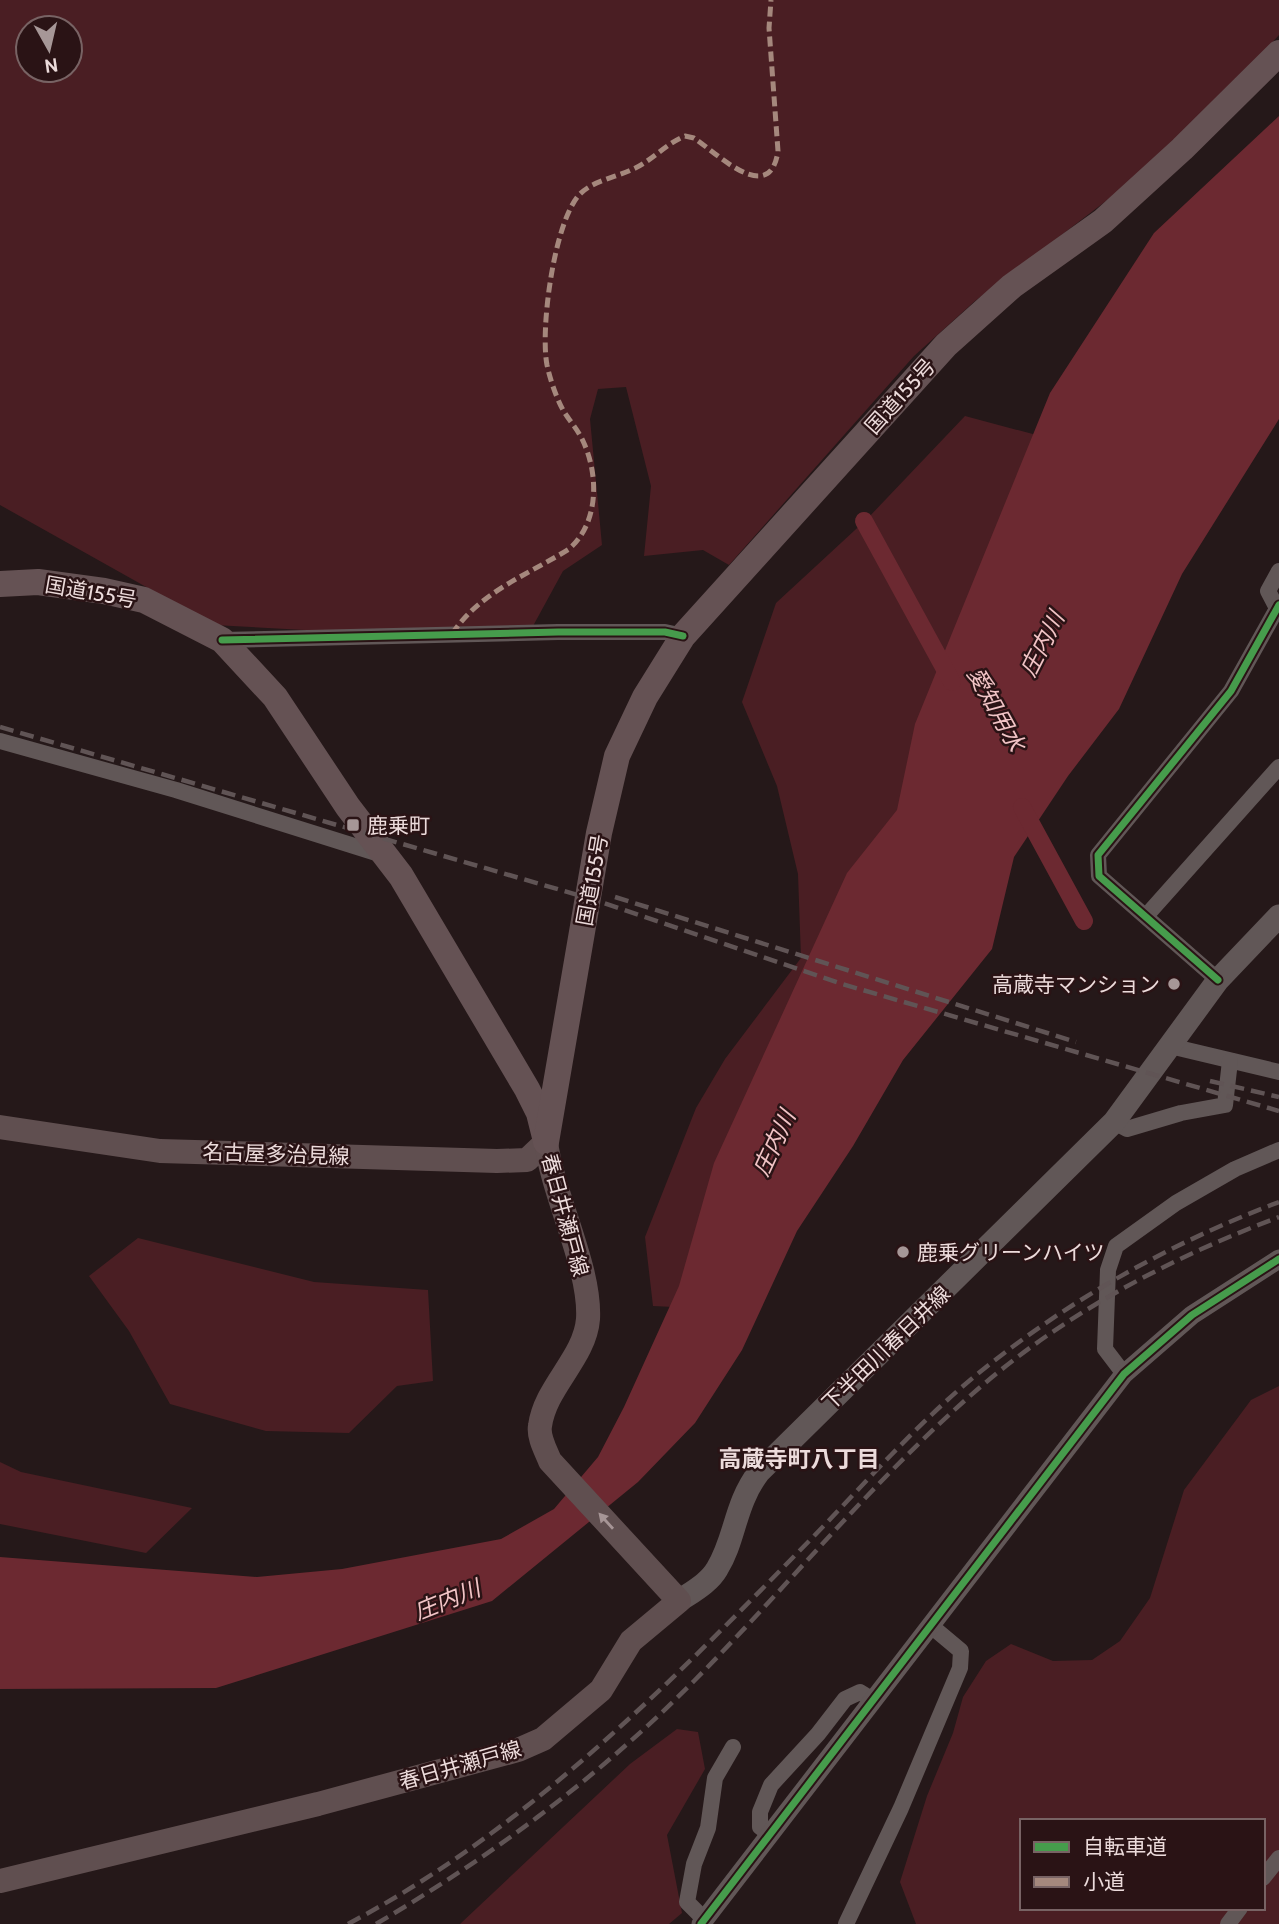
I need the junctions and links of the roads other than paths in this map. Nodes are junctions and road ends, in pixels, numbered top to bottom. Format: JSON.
{"nodes":[{"id":1,"x":1279,"y":53,"type":"edge"},
{"id":2,"x":1279,"y":570,"type":"edge"},
{"id":3,"x":0,"y":584,"type":"edge"},
{"id":4,"x":1278,"y":608,"type":"edge"},
{"id":5,"x":683,"y":636,"type":"junction"},
{"id":6,"x":222,"y":640,"type":"junction"},
{"id":7,"x":0,"y":741,"type":"edge"},
{"id":8,"x":1279,"y":767,"type":"edge"},
{"id":9,"x":386,"y":856,"type":"junction"},
{"id":10,"x":1146,"y":916,"type":"junction"},
{"id":11,"x":1279,"y":916,"type":"edge"},
{"id":12,"x":1218,"y":980,"type":"junction"},
{"id":13,"x":1170,"y":1046,"type":"junction"},
{"id":14,"x":1230,"y":1061,"type":"junction"},
{"id":15,"x":1279,"y":1072,"type":"edge"},
{"id":16,"x":1114,"y":1122,"type":"junction"},
{"id":17,"x":0,"y":1127,"type":"edge"},
{"id":18,"x":546,"y":1142,"type":"junction"},
{"id":19,"x":1279,"y":1150,"type":"edge"},
{"id":20,"x":1279,"y":1259,"type":"edge"},
{"id":21,"x":1124,"y":1374,"type":"junction"},
{"id":22,"x":679,"y":1601,"type":"junction"},
{"id":23,"x":929,"y":1625,"type":"junction"},
{"id":24,"x":873,"y":1700,"type":"junction"},
{"id":25,"x":733,"y":1747,"type":"dead end"},
{"id":26,"x":769,"y":1835,"type":"junction"},
{"id":27,"x":1279,"y":1858,"type":"edge"},
{"id":28,"x":1265,"y":1876,"type":"edge"},
{"id":29,"x":0,"y":1881,"type":"edge"},
{"id":30,"x":703,"y":1922,"type":"edge"},
{"id":31,"x":850,"y":1922,"type":"edge"}],
"edges":[{"from":1,"to":5,"type":"highway","name":"国道155号"},
{"from":2,"to":4,"type":"street"},
{"from":3,"to":6,"type":"highway","name":"国道155号"},
{"from":4,"to":10,"type":"street"},
{"from":5,"to":6,"type":"street"},
{"from":5,"to":18,"type":"highway","name":"国道155号"},
{"from":6,"to":9,"type":"highway","name":"国道155号"},
{"from":7,"to":9,"type":"street"},
{"from":8,"to":10,"type":"street"},
{"from":9,"to":18,"type":"highway","name":"国道155号"},
{"from":10,"to":12,"type":"street"},
{"from":11,"to":12,"type":"main road","name":"下半田川春日井線"},
{"from":12,"to":13,"type":"main road","name":"下半田川春日井線"},
{"from":13,"to":14,"type":"street"},
{"from":13,"to":16,"type":"main road","name":"下半田川春日井線"},
{"from":14,"to":15,"type":"street"},
{"from":14,"to":16,"type":"street"},
{"from":16,"to":22,"type":"main road","name":"下半田川春日井線"},
{"from":17,"to":18,"type":"main road","name":"名古屋多治見線"},
{"from":22,"to":18,"type":"main road","name":"春日井瀬戸線","one_way":true},
{"from":19,"to":21,"type":"street"},
{"from":20,"to":21,"type":"street"},
{"from":21,"to":23,"type":"street"},
{"from":22,"to":29,"type":"main road","name":"春日井瀬戸線"},
{"from":23,"to":24,"type":"street"},
{"from":23,"to":31,"type":"street"},
{"from":24,"to":26,"type":"street"},
{"from":24,"to":26,"type":"street"},
{"from":25,"to":30,"type":"street"},
{"from":26,"to":30,"type":"street"},
{"from":27,"to":28,"type":"street"}]}
